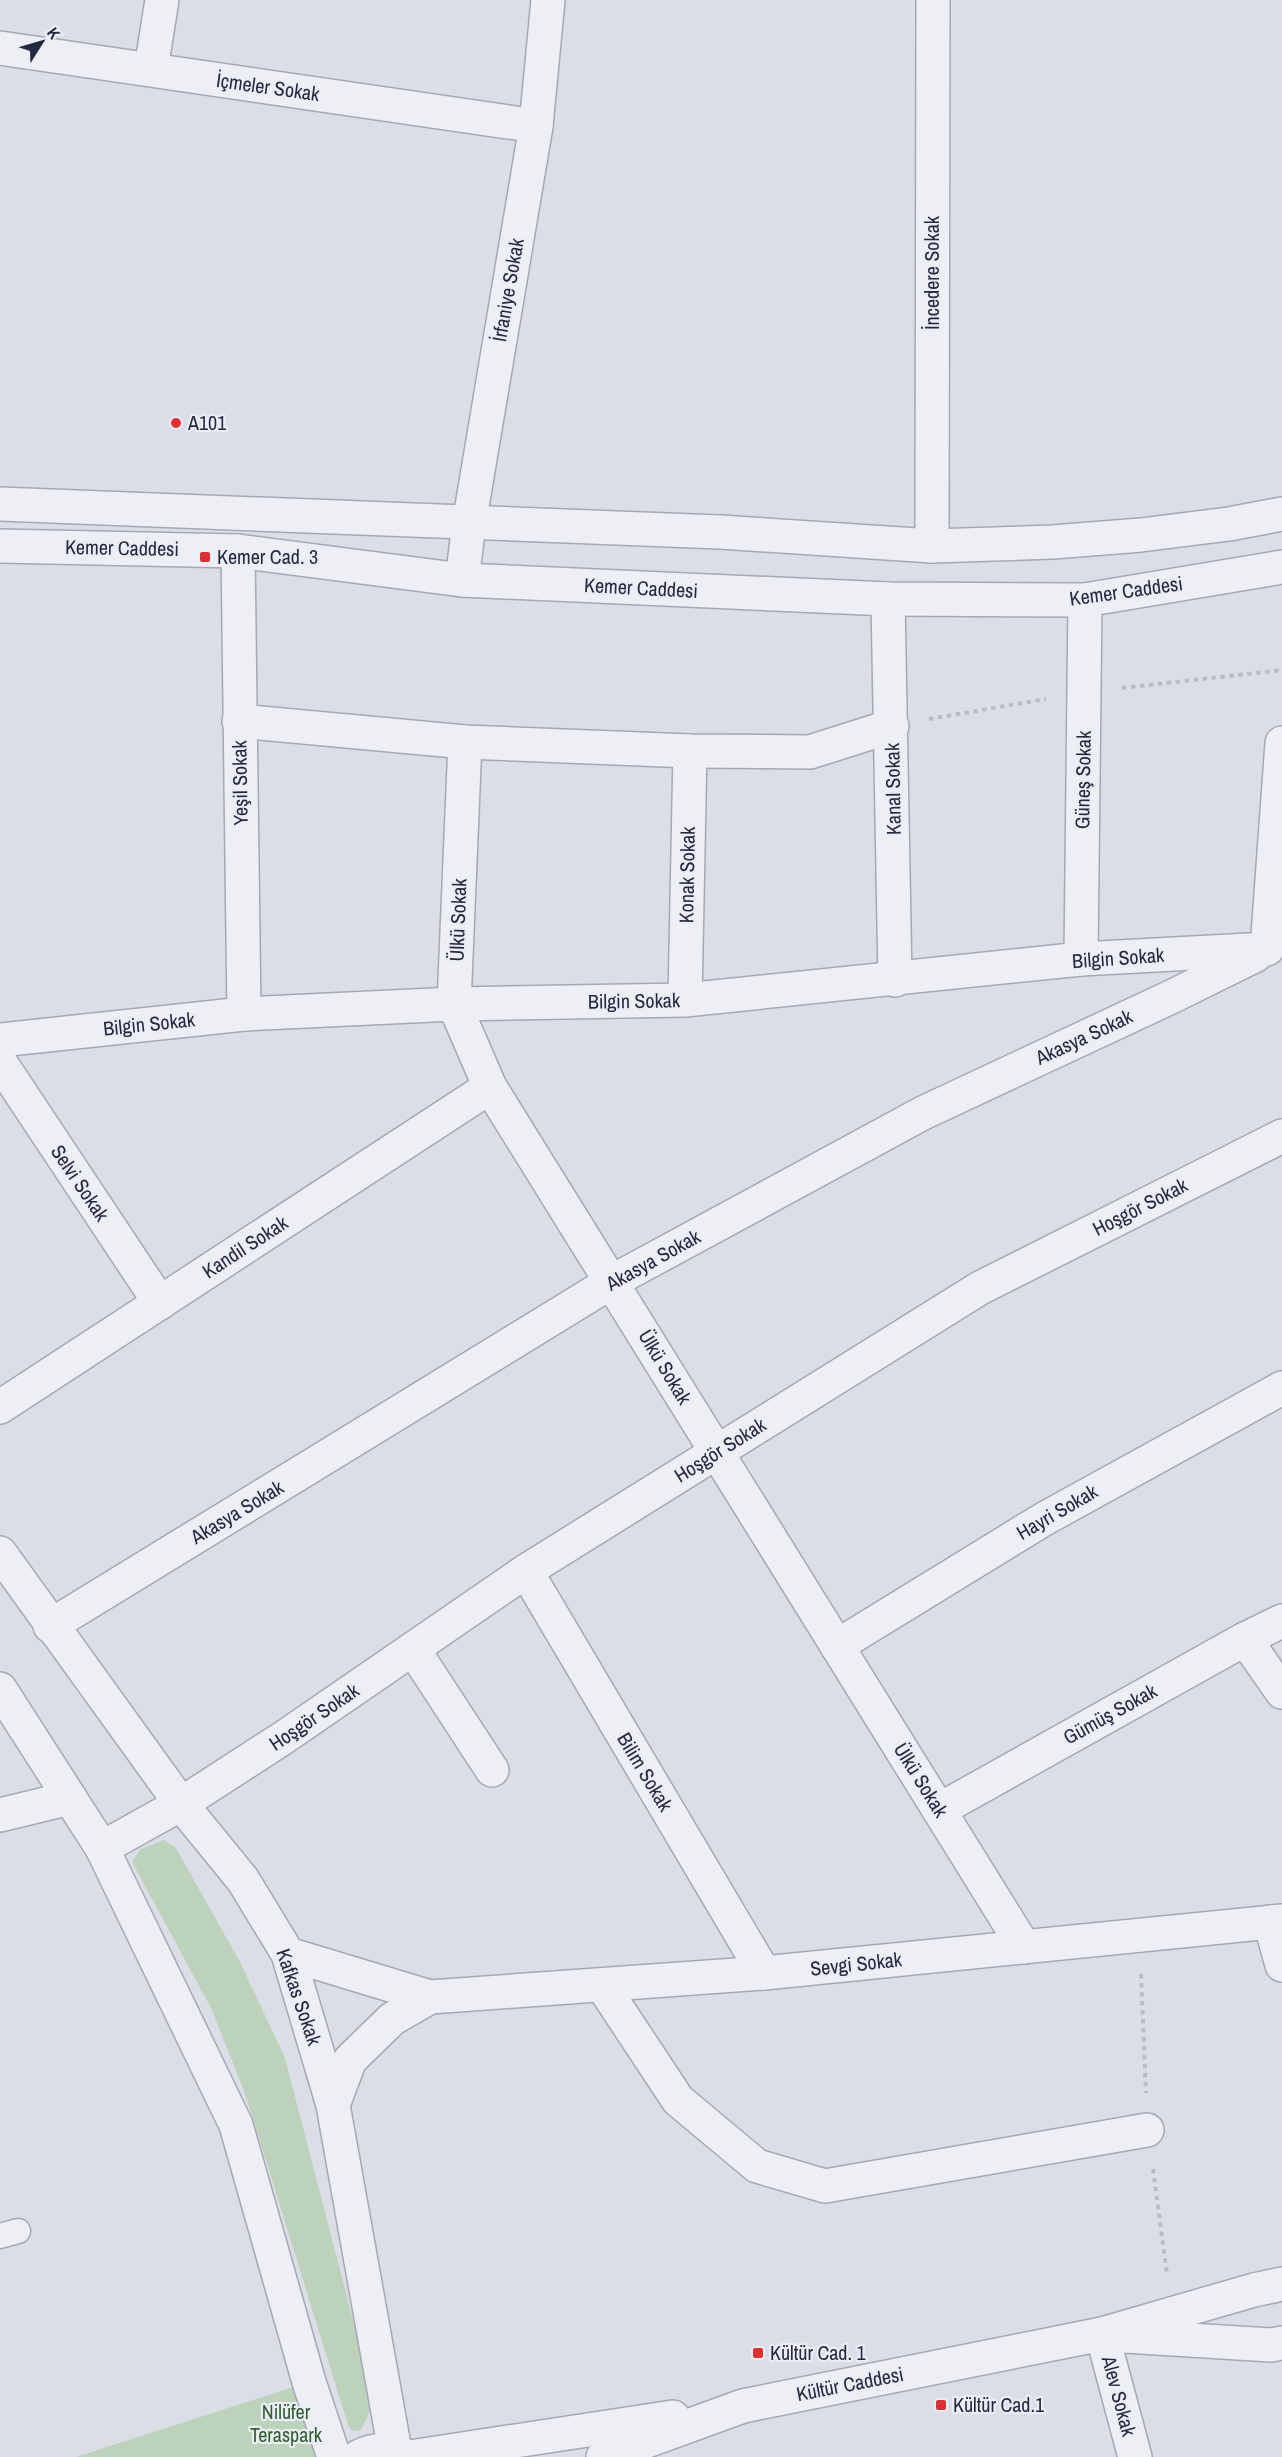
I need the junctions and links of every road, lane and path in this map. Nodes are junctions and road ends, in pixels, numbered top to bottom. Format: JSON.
{"nodes":[{"id":1,"x":162,"y":0,"type":"edge"},
{"id":2,"x":548,"y":0,"type":"edge"},
{"id":3,"x":933,"y":0,"type":"edge"},
{"id":4,"x":0,"y":48,"type":"edge"},
{"id":5,"x":151,"y":69,"type":"junction"},
{"id":6,"x":536,"y":126,"type":"junction"},
{"id":7,"x":0,"y":504,"type":"edge"},
{"id":8,"x":1282,"y":514,"type":"edge"},
{"id":9,"x":469,"y":524,"type":"junction"},
{"id":10,"x":0,"y":546,"type":"edge"},
{"id":11,"x":932,"y":546,"type":"junction"},
{"id":12,"x":238,"y":551,"type":"junction"},
{"id":13,"x":1282,"y":567,"type":"edge"},
{"id":14,"x":462,"y":580,"type":"junction"},
{"id":15,"x":888,"y":599,"type":"junction"},
{"id":16,"x":1085,"y":600,"type":"junction"},
{"id":17,"x":239,"y":721,"type":"junction"},
{"id":18,"x":892,"y":726,"type":"junction"},
{"id":19,"x":465,"y":742,"type":"junction"},
{"id":20,"x":1282,"y":743,"type":"edge"},
{"id":21,"x":690,"y":751,"type":"junction"},
{"id":22,"x":1275,"y":947,"type":"edge"},
{"id":23,"x":1081,"y":959,"type":"junction"},
{"id":24,"x":895,"y":980,"type":"junction"},
{"id":25,"x":685,"y":1000,"type":"junction"},
{"id":26,"x":454,"y":1004,"type":"junction"},
{"id":27,"x":244,"y":1014,"type":"junction"},
{"id":28,"x":0,"y":1040,"type":"edge"},
{"id":29,"x":0,"y":1062,"type":"edge"},
{"id":30,"x":490,"y":1087,"type":"junction"},
{"id":31,"x":1282,"y":1136,"type":"edge"},
{"id":32,"x":613,"y":1281,"type":"junction"},
{"id":33,"x":160,"y":1303,"type":"junction"},
{"id":34,"x":1282,"y":1388,"type":"edge"},
{"id":35,"x":0,"y":1407,"type":"edge"},
{"id":36,"x":717,"y":1451,"type":"junction"},
{"id":37,"x":0,"y":1553,"type":"edge"},
{"id":38,"x":526,"y":1571,"type":"junction"},
{"id":39,"x":1282,"y":1621,"type":"edge"},
{"id":40,"x":50,"y":1626,"type":"junction"},
{"id":41,"x":1245,"y":1639,"type":"junction"},
{"id":42,"x":837,"y":1646,"type":"junction"},
{"id":43,"x":413,"y":1649,"type":"junction"},
{"id":44,"x":0,"y":1689,"type":"edge"},
{"id":45,"x":1282,"y":1692,"type":"edge"},
{"id":46,"x":492,"y":1770,"type":"dead end"},
{"id":47,"x":70,"y":1798,"type":"junction"},
{"id":48,"x":181,"y":1804,"type":"junction"},
{"id":49,"x":939,"y":1810,"type":"junction"},
{"id":50,"x":0,"y":1815,"type":"edge"},
{"id":51,"x":102,"y":1848,"type":"junction"},
{"id":52,"x":1276,"y":1921,"type":"edge"},
{"id":53,"x":1024,"y":1947,"type":"junction"},
{"id":54,"x":288,"y":1954,"type":"junction"},
{"id":55,"x":1282,"y":1965,"type":"edge"},
{"id":56,"x":764,"y":1973,"type":"junction"},
{"id":57,"x":603,"y":1985,"type":"junction"},
{"id":58,"x":430,"y":1997,"type":"junction"},
{"id":59,"x":333,"y":2105,"type":"junction"},
{"id":60,"x":1148,"y":2130,"type":"dead end"},
{"id":61,"x":1282,"y":2284,"type":"edge"},
{"id":62,"x":1102,"y":2334,"type":"junction"},
{"id":63,"x":1282,"y":2343,"type":"edge"},
{"id":64,"x":743,"y":2406,"type":"junction"},
{"id":65,"x":404,"y":2455,"type":"edge"},
{"id":66,"x":334,"y":2457,"type":"edge"},
{"id":67,"x":358,"y":2457,"type":"edge"},
{"id":68,"x":603,"y":2457,"type":"edge"},
{"id":69,"x":1135,"y":2457,"type":"edge"}],
"edges":[{"from":1,"to":5,"type":"street"},
{"from":2,"to":6,"type":"street","name":"İrfaniye Sokak"},
{"from":3,"to":11,"type":"street","name":"İncedere Sokak"},
{"from":4,"to":5,"type":"street","name":"İçmeler Sokak"},
{"from":5,"to":6,"type":"street","name":"İçmeler Sokak"},
{"from":6,"to":9,"type":"street","name":"İrfaniye Sokak"},
{"from":7,"to":9,"type":"street","name":"Kemer Caddesi"},
{"from":8,"to":11,"type":"street","name":"Kemer Caddesi"},
{"from":9,"to":11,"type":"street","name":"Kemer Caddesi"},
{"from":9,"to":14,"type":"street","name":"İrfaniye Sokak"},
{"from":10,"to":12,"type":"street","name":"Kemer Caddesi"},
{"from":12,"to":14,"type":"street","name":"Kemer Caddesi"},
{"from":12,"to":17,"type":"street","name":"Yeşil Sokak"},
{"from":13,"to":16,"type":"street","name":"Kemer Caddesi"},
{"from":14,"to":15,"type":"street","name":"Kemer Caddesi"},
{"from":15,"to":16,"type":"street","name":"Kemer Caddesi"},
{"from":15,"to":18,"type":"street","name":"Kanal Sokak"},
{"from":16,"to":23,"type":"street","name":"Güneş Sokak"},
{"from":17,"to":19,"type":"street"},
{"from":17,"to":27,"type":"street","name":"Yeşil Sokak"},
{"from":18,"to":21,"type":"street"},
{"from":18,"to":24,"type":"street","name":"Kanal Sokak"},
{"from":19,"to":21,"type":"street"},
{"from":19,"to":26,"type":"street","name":"Ülkü Sokak"},
{"from":20,"to":22,"type":"street"},
{"from":21,"to":25,"type":"street","name":"Konak Sokak"},
{"from":22,"to":23,"type":"street","name":"Bilgin Sokak"},
{"from":22,"to":32,"type":"street","name":"Akasya Sokak"},
{"from":23,"to":24,"type":"street","name":"Bilgin Sokak"},
{"from":24,"to":25,"type":"street","name":"Bilgin Sokak"},
{"from":25,"to":26,"type":"street","name":"Bilgin Sokak"},
{"from":26,"to":27,"type":"street","name":"Bilgin Sokak"},
{"from":26,"to":30,"type":"street","name":"Ülkü Sokak"},
{"from":27,"to":28,"type":"street","name":"Bilgin Sokak"},
{"from":29,"to":33,"type":"street","name":"Selvi Sokak"},
{"from":30,"to":32,"type":"street","name":"Ülkü Sokak"},
{"from":30,"to":33,"type":"street","name":"Kandil Sokak"},
{"from":31,"to":36,"type":"street","name":"Hoşgör Sokak"},
{"from":32,"to":36,"type":"street","name":"Ülkü Sokak"},
{"from":32,"to":40,"type":"street","name":"Akasya Sokak"},
{"from":33,"to":35,"type":"street","name":"Kandil Sokak"},
{"from":34,"to":42,"type":"street","name":"Hayri Sokak"},
{"from":36,"to":38,"type":"street","name":"Hoşgör Sokak"},
{"from":36,"to":42,"type":"street","name":"Ülkü Sokak"},
{"from":37,"to":40,"type":"street","name":"Kafkas Sokak"},
{"from":38,"to":43,"type":"street","name":"Hoşgör Sokak"},
{"from":38,"to":56,"type":"street","name":"Bilim Sokak"},
{"from":39,"to":41,"type":"street","name":"Gümüş Sokak"},
{"from":40,"to":48,"type":"street","name":"Kafkas Sokak"},
{"from":41,"to":45,"type":"street"},
{"from":41,"to":49,"type":"street","name":"Gümüş Sokak"},
{"from":42,"to":49,"type":"street","name":"Ülkü Sokak"},
{"from":43,"to":46,"type":"street"},
{"from":43,"to":48,"type":"street","name":"Hoşgör Sokak"},
{"from":44,"to":47,"type":"street"},
{"from":47,"to":50,"type":"street"},
{"from":47,"to":51,"type":"street"},
{"from":48,"to":51,"type":"street","name":"Hoşgör Sokak"},
{"from":48,"to":54,"type":"street","name":"Kafkas Sokak"},
{"from":49,"to":53,"type":"street","name":"Ülkü Sokak"},
{"from":51,"to":66,"type":"street"},
{"from":52,"to":53,"type":"street","name":"Sevgi Sokak"},
{"from":52,"to":55,"type":"street"},
{"from":53,"to":56,"type":"street","name":"Sevgi Sokak"},
{"from":54,"to":58,"type":"street"},
{"from":54,"to":59,"type":"street","name":"Kafkas Sokak"},
{"from":56,"to":57,"type":"street","name":"Sevgi Sokak"},
{"from":57,"to":58,"type":"street","name":"Sevgi Sokak"},
{"from":57,"to":60,"type":"street"},
{"from":58,"to":59,"type":"street"},
{"from":59,"to":65,"type":"street","name":"Kafkas Sokak"},
{"from":61,"to":62,"type":"street","name":"Kültür Caddesi"},
{"from":62,"to":63,"type":"street","name":"Kültür Caddesi"},
{"from":62,"to":64,"type":"street","name":"Kültür Caddesi"},
{"from":62,"to":69,"type":"street","name":"Alev Sokak"},
{"from":64,"to":65,"type":"street"},
{"from":64,"to":68,"type":"street","name":"Kültür Caddesi"},
{"from":65,"to":67,"type":"street"}]}
